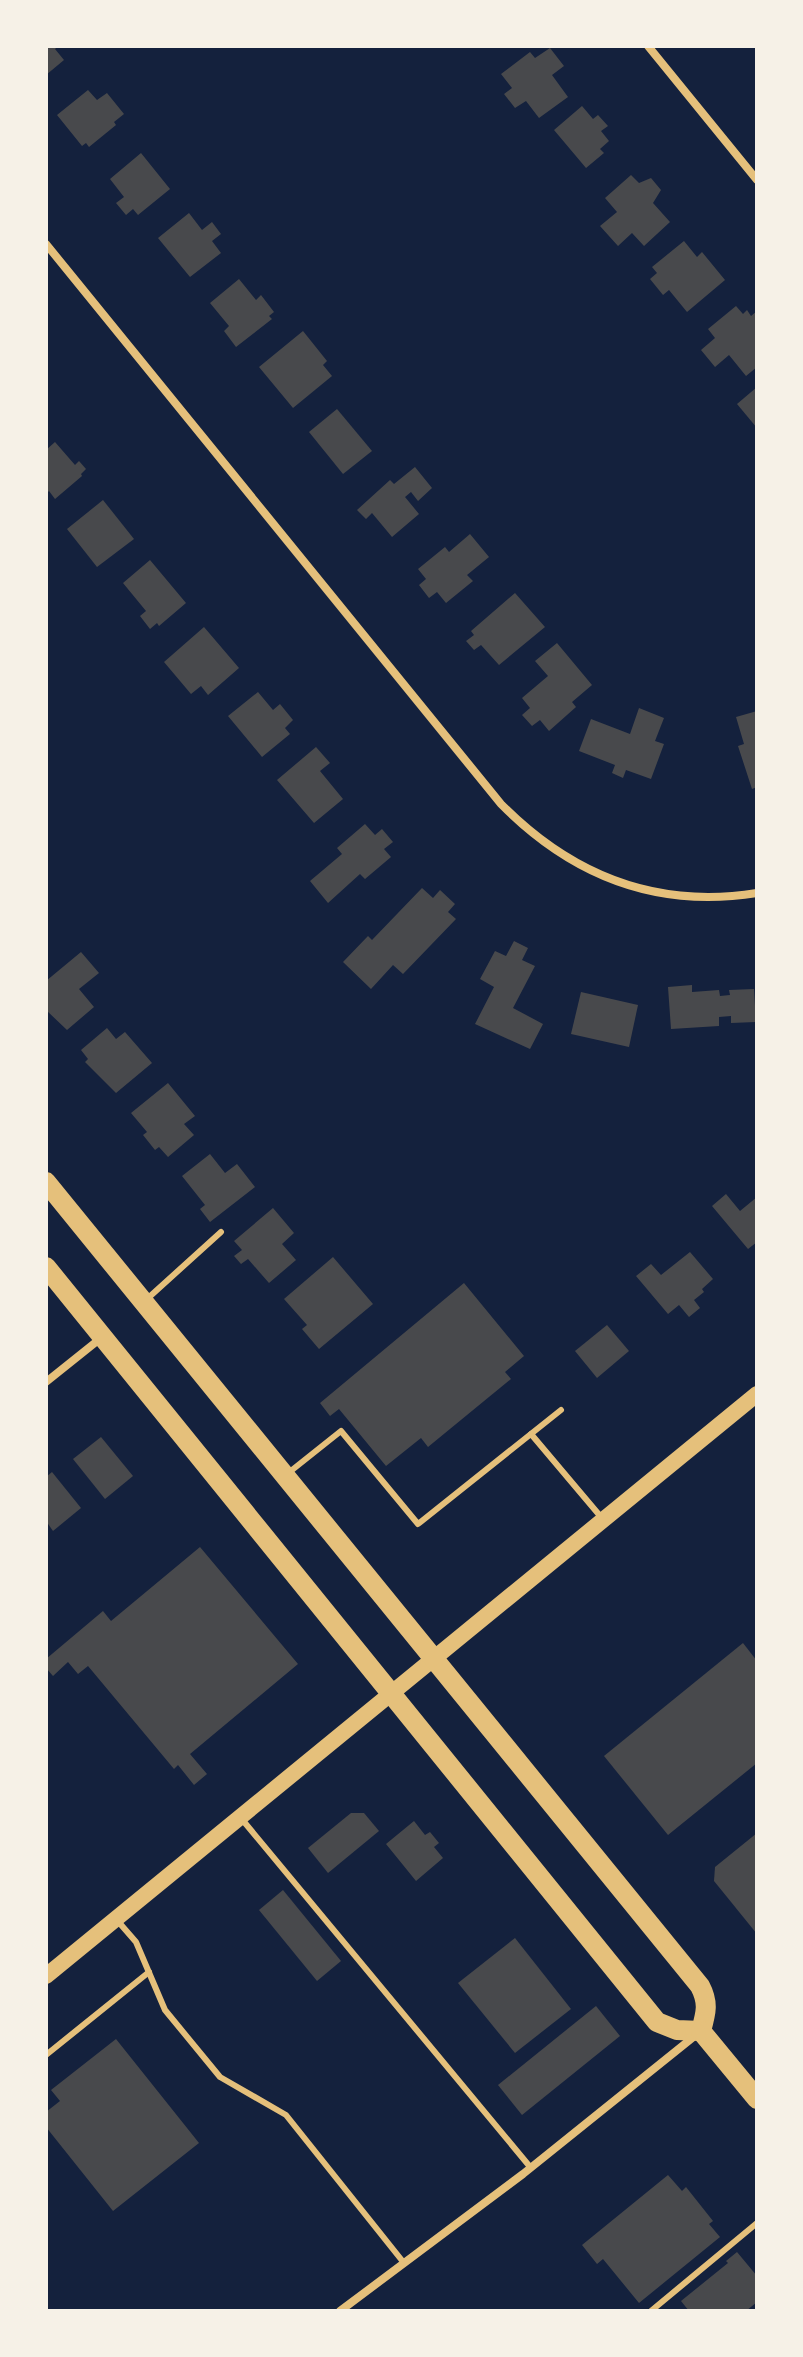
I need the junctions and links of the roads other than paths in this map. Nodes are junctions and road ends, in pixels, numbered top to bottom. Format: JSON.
{"nodes":[{"id":1,"x":648,"y":46,"type":"edge"},
{"id":2,"x":757,"y":180,"type":"edge"},
{"id":3,"x":46,"y":244,"type":"edge"},
{"id":4,"x":757,"y":893,"type":"edge"},
{"id":5,"x":46,"y":1182,"type":"edge"},
{"id":6,"x":221,"y":1232,"type":"dead end"},
{"id":7,"x":46,"y":1267,"type":"edge"},
{"id":8,"x":144,"y":1302,"type":"junction"},
{"id":9,"x":102,"y":1337,"type":"junction"},
{"id":10,"x":46,"y":1382,"type":"edge"},
{"id":11,"x":757,"y":1394,"type":"edge"},
{"id":12,"x":561,"y":1410,"type":"dead end"},
{"id":13,"x":531,"y":1434,"type":"junction"},
{"id":14,"x":285,"y":1476,"type":"junction"},
{"id":15,"x":604,"y":1520,"type":"junction"},
{"id":16,"x":433,"y":1660,"type":"junction"},
{"id":17,"x":391,"y":1693,"type":"junction"},
{"id":18,"x":240,"y":1817,"type":"junction"},
{"id":19,"x":116,"y":1919,"type":"junction"},
{"id":20,"x":149,"y":1972,"type":"junction"},
{"id":21,"x":46,"y":1976,"type":"edge"},
{"id":22,"x":701,"y":2031,"type":"junction"},
{"id":23,"x":46,"y":2055,"type":"edge"},
{"id":24,"x":757,"y":2099,"type":"edge"},
{"id":25,"x":531,"y":2168,"type":"junction"},
{"id":26,"x":757,"y":2223,"type":"edge"},
{"id":27,"x":404,"y":2263,"type":"junction"},
{"id":28,"x":340,"y":2311,"type":"edge"},
{"id":29,"x":651,"y":2311,"type":"edge"}],
"edges":[{"from":1,"to":2,"type":"street"},
{"from":3,"to":4,"type":"street"},
{"from":5,"to":8,"type":"main road"},
{"from":6,"to":8,"type":"lane"},
{"from":7,"to":9,"type":"main road"},
{"from":8,"to":14,"type":"main road"},
{"from":9,"to":10,"type":"street"},
{"from":9,"to":17,"type":"main road"},
{"from":11,"to":15,"type":"main road"},
{"from":12,"to":13,"type":"lane"},
{"from":13,"to":14,"type":"lane"},
{"from":13,"to":15,"type":"lane"},
{"from":14,"to":16,"type":"main road"},
{"from":15,"to":16,"type":"main road"},
{"from":16,"to":17,"type":"main road"},
{"from":16,"to":22,"type":"main road"},
{"from":17,"to":18,"type":"main road"},
{"from":17,"to":22,"type":"main road"},
{"from":18,"to":19,"type":"main road"},
{"from":18,"to":25,"type":"lane"},
{"from":19,"to":20,"type":"lane"},
{"from":19,"to":21,"type":"main road"},
{"from":20,"to":23,"type":"lane"},
{"from":20,"to":27,"type":"lane"},
{"from":22,"to":24,"type":"main road"},
{"from":22,"to":25,"type":"street"},
{"from":25,"to":27,"type":"street"},
{"from":26,"to":29,"type":"lane"},
{"from":27,"to":28,"type":"street"}]}
